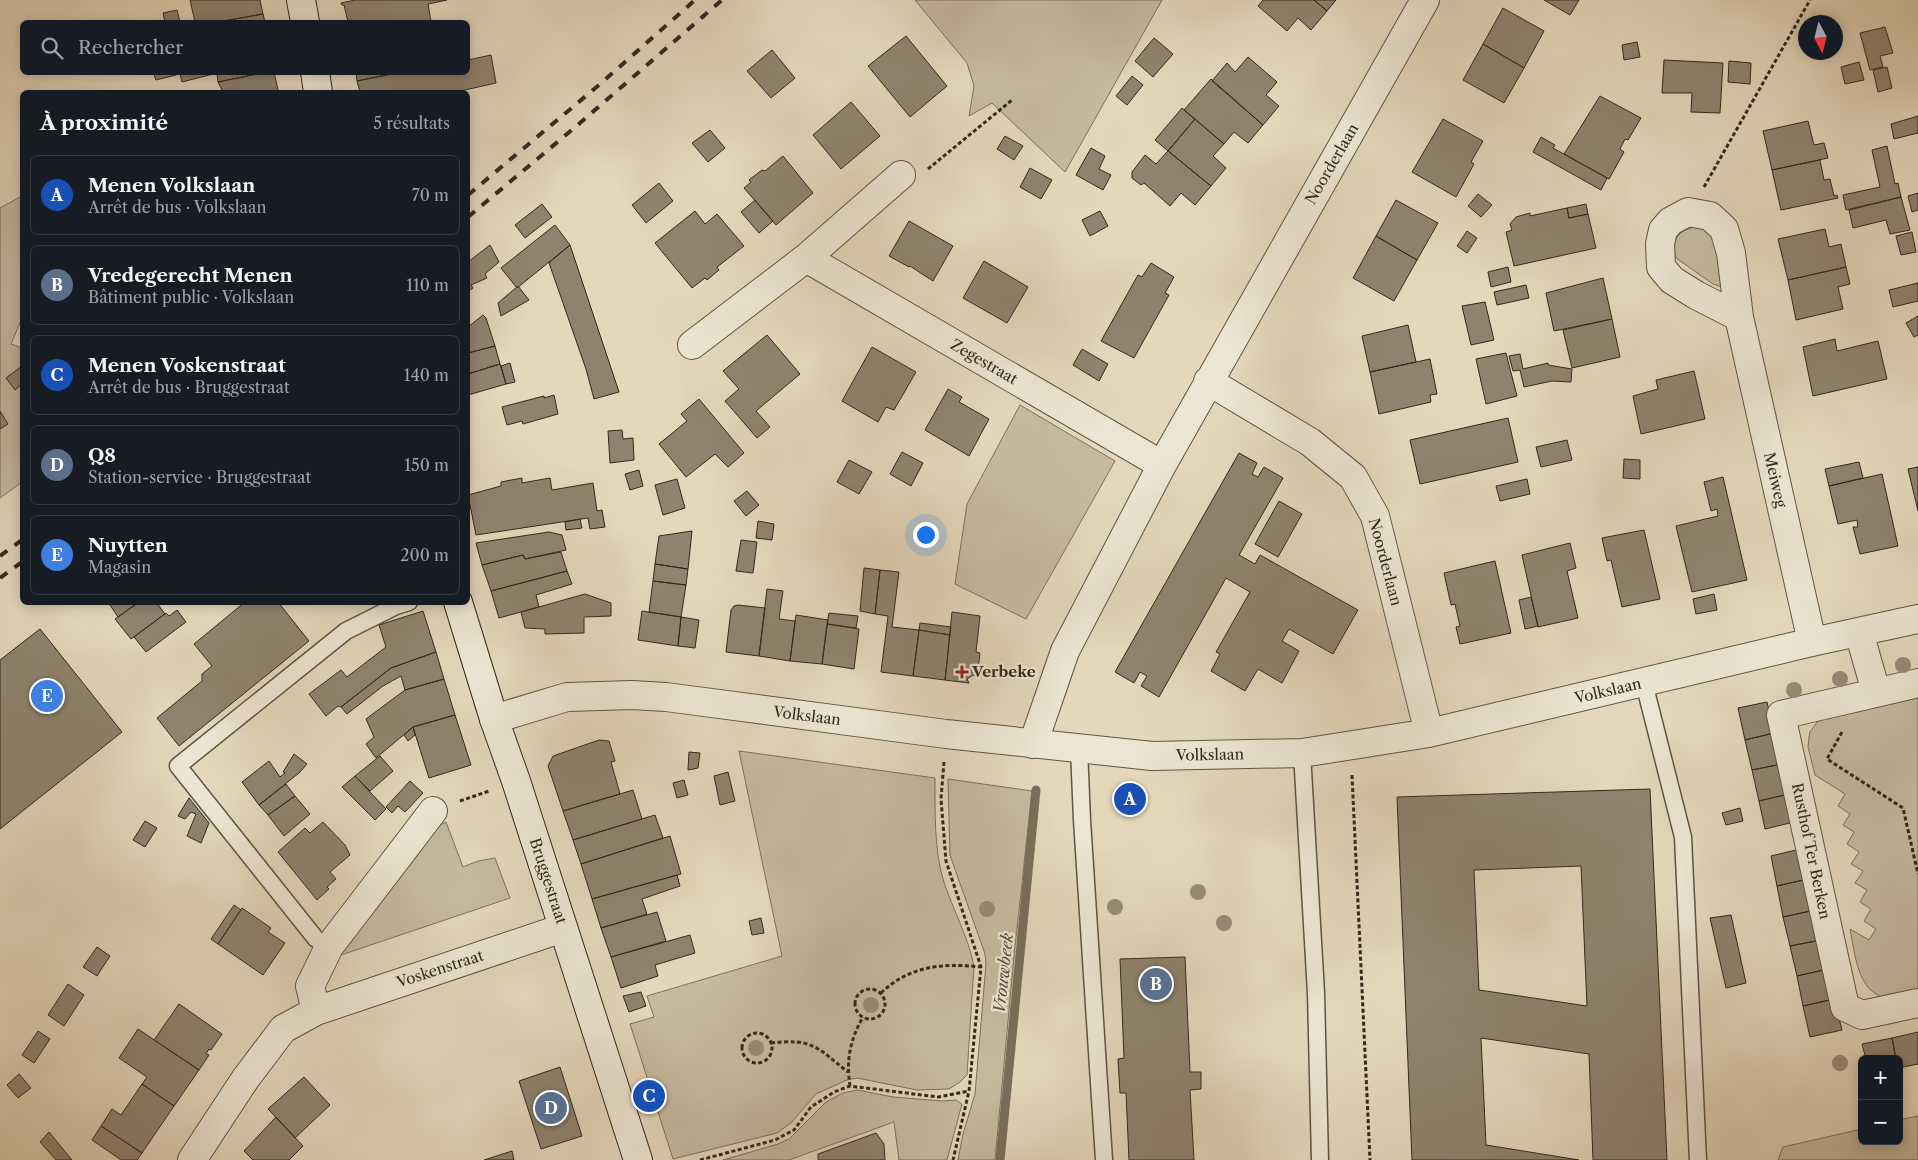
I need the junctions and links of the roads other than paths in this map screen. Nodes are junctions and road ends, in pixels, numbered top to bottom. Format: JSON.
{"nodes":[{"id":1,"x":301,"y":0,"type":"edge"},
{"id":2,"x":1425,"y":0,"type":"edge"},
{"id":3,"x":305,"y":20,"type":"edge"},
{"id":4,"x":315,"y":75,"type":"edge"},
{"id":5,"x":318,"y":90,"type":"edge"},
{"id":6,"x":901,"y":175,"type":"road end"},
{"id":7,"x":806,"y":258,"type":"junction"},
{"id":8,"x":1739,"y":317,"type":"junction"},
{"id":9,"x":692,"y":345,"type":"dead end"},
{"id":10,"x":1208,"y":381,"type":"junction"},
{"id":11,"x":1162,"y":465,"type":"junction"},
{"id":12,"x":399,"y":605,"type":"edge"},
{"id":13,"x":459,"y":605,"type":"edge"},
{"id":14,"x":1918,"y":619,"type":"edge"},
{"id":15,"x":1859,"y":632,"type":"junction"},
{"id":16,"x":1812,"y":642,"type":"junction"},
{"id":17,"x":1644,"y":683,"type":"junction"},
{"id":18,"x":1918,"y":683,"type":"edge"},
{"id":19,"x":1865,"y":695,"type":"junction"},
{"id":20,"x":494,"y":718,"type":"junction"},
{"id":21,"x":1429,"y":733,"type":"junction"},
{"id":22,"x":1033,"y":744,"type":"junction"},
{"id":23,"x":1079,"y":749,"type":"junction"},
{"id":24,"x":1302,"y":753,"type":"junction"},
{"id":25,"x":433,"y":811,"type":"road end"},
{"id":26,"x":563,"y":928,"type":"junction"},
{"id":27,"x":329,"y":947,"type":"junction"},
{"id":28,"x":1918,"y":1003,"type":"edge"},
{"id":29,"x":316,"y":1010,"type":"junction"},
{"id":30,"x":192,"y":1160,"type":"edge"},
{"id":31,"x":638,"y":1160,"type":"edge"},
{"id":32,"x":1104,"y":1160,"type":"edge"},
{"id":33,"x":1320,"y":1160,"type":"edge"},
{"id":34,"x":1698,"y":1160,"type":"edge"}],
"edges":[{"from":1,"to":3,"type":"street"},
{"from":2,"to":10,"type":"street","name":"Noorderlaan"},
{"from":4,"to":5,"type":"street"},
{"from":6,"to":7,"type":"street"},
{"from":7,"to":9,"type":"street"},
{"from":7,"to":11,"type":"street","name":"Zegestraat"},
{"from":8,"to":8,"type":"street","name":"Meiweg"},
{"from":8,"to":16,"type":"street","name":"Meiweg"},
{"from":10,"to":11,"type":"street","name":"Noorderlaan"},
{"from":10,"to":21,"type":"street","name":"Noorderlaan"},
{"from":11,"to":22,"type":"street","name":"Noorderlaan"},
{"from":12,"to":27,"type":"lane"},
{"from":13,"to":20,"type":"street","name":"Bruggestraat"},
{"from":14,"to":15,"type":"street","name":"Volkslaan"},
{"from":15,"to":16,"type":"street","name":"Volkslaan"},
{"from":15,"to":19,"type":"street"},
{"from":16,"to":17,"type":"street","name":"Volkslaan"},
{"from":17,"to":21,"type":"street","name":"Volkslaan"},
{"from":17,"to":34,"type":"lane"},
{"from":18,"to":19,"type":"street","name":"Rusthof Ter Berken"},
{"from":19,"to":28,"type":"street","name":"Rusthof Ter Berken"},
{"from":20,"to":22,"type":"street","name":"Volkslaan"},
{"from":20,"to":26,"type":"street","name":"Bruggestraat"},
{"from":21,"to":24,"type":"street","name":"Volkslaan"},
{"from":22,"to":23,"type":"street","name":"Volkslaan"},
{"from":23,"to":24,"type":"street","name":"Volkslaan"},
{"from":23,"to":32,"type":"lane"},
{"from":24,"to":33,"type":"lane"},
{"from":25,"to":27,"type":"street"},
{"from":26,"to":29,"type":"street","name":"Voskenstraat"},
{"from":26,"to":31,"type":"street","name":"Bruggestraat"},
{"from":27,"to":29,"type":"street"},
{"from":29,"to":30,"type":"street","name":"Voskenstraat"}]}
